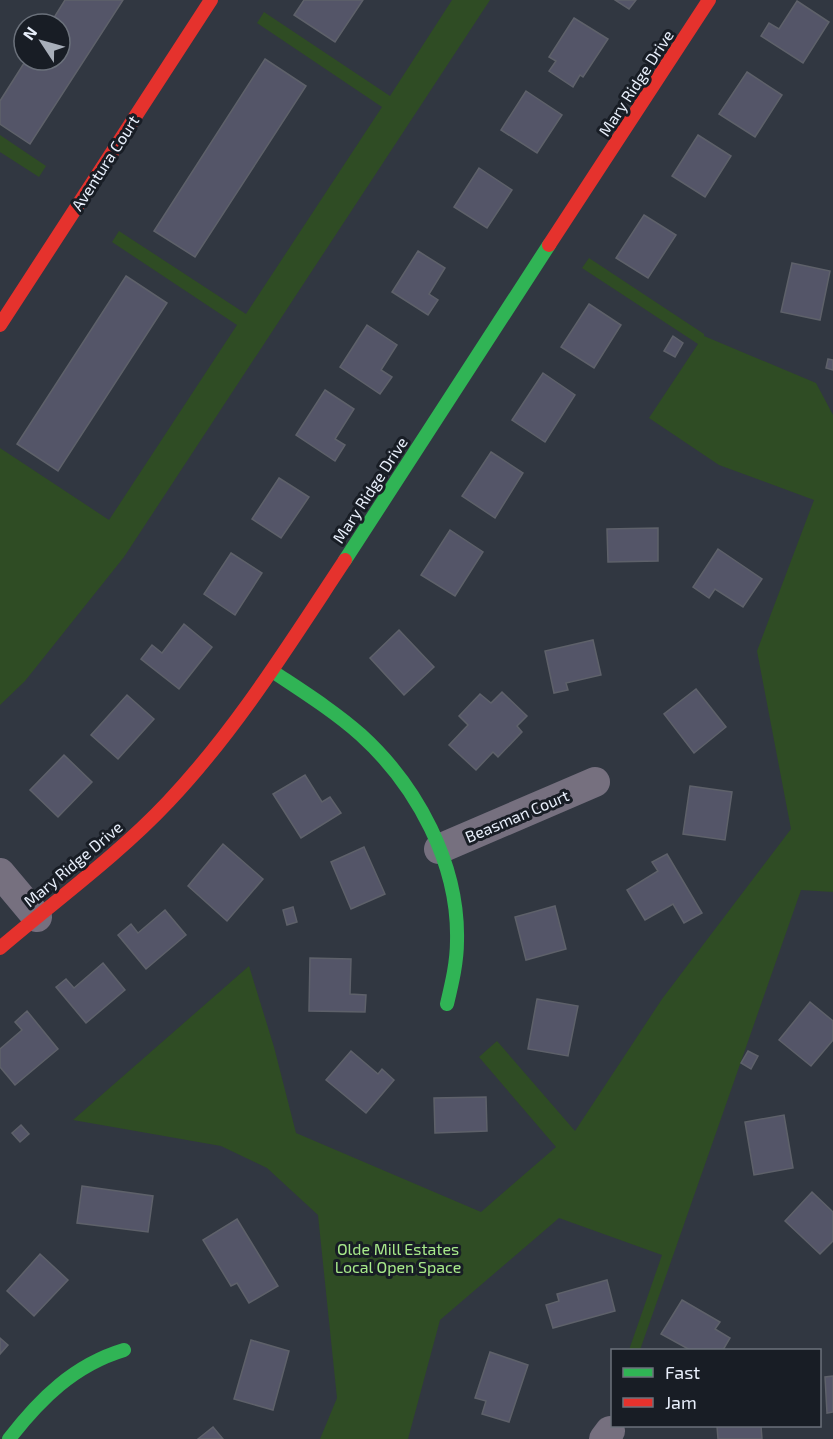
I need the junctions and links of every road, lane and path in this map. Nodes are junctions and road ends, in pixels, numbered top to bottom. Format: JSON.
{"nodes":[{"id":1,"x":211,"y":0,"type":"edge"},
{"id":2,"x":709,"y":0,"type":"edge"},
{"id":3,"x":0,"y":325,"type":"edge"},
{"id":4,"x":272,"y":671,"type":"junction"},
{"id":5,"x":596,"y":782,"type":"dead end"},
{"id":6,"x":439,"y":849,"type":"junction"},
{"id":7,"x":0,"y":873,"type":"edge"},
{"id":8,"x":37,"y":917,"type":"junction"},
{"id":9,"x":0,"y":948,"type":"edge"},
{"id":10,"x":447,"y":1004,"type":"dead end"},
{"id":11,"x":124,"y":1350,"type":"dead end"},
{"id":12,"x":9,"y":1439,"type":"edge"}],
"edges":[{"from":1,"to":3,"type":"street","name":"Aventura Court"},
{"from":2,"to":4,"type":"street","name":"Mary Ridge Drive"},
{"from":4,"to":6,"type":"street"},
{"from":4,"to":8,"type":"street","name":"Mary Ridge Drive"},
{"from":5,"to":6,"type":"street","name":"Beasman Court"},
{"from":6,"to":10,"type":"street"},
{"from":7,"to":8,"type":"street"},
{"from":8,"to":9,"type":"street","name":"Mary Ridge Drive"},
{"from":11,"to":12,"type":"street"}]}
